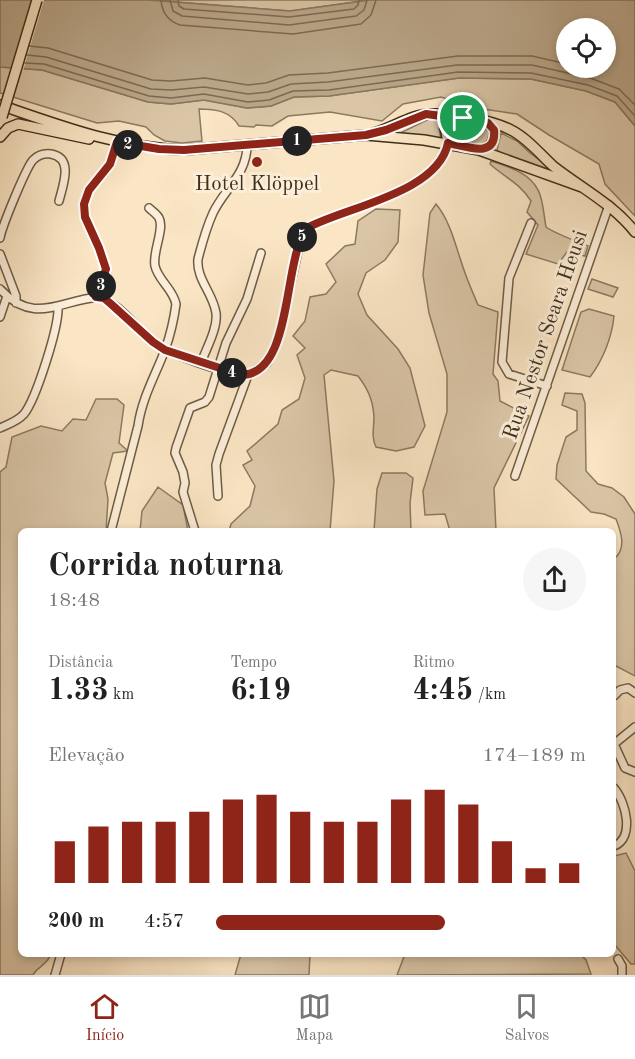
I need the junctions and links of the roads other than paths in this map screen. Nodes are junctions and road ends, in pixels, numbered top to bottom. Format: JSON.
{"nodes":[{"id":1,"x":37,"y":0,"type":"edge"},
{"id":2,"x":0,"y":105,"type":"edge"},
{"id":3,"x":463,"y":118,"type":"junction"},
{"id":4,"x":1,"y":119,"type":"edge"},
{"id":5,"x":488,"y":123,"type":"junction"},
{"id":6,"x":366,"y":135,"type":"junction"},
{"id":7,"x":0,"y":137,"type":"edge"},
{"id":8,"x":103,"y":139,"type":"junction"},
{"id":9,"x":117,"y":142,"type":"junction"},
{"id":10,"x":448,"y":143,"type":"junction"},
{"id":11,"x":247,"y":145,"type":"junction"},
{"id":12,"x":479,"y":150,"type":"junction"},
{"id":13,"x":582,"y":187,"type":"junction"},
{"id":14,"x":59,"y":201,"type":"dead end"},
{"id":15,"x":609,"y":205,"type":"junction"},
{"id":16,"x":148,"y":208,"type":"dead end"},
{"id":17,"x":531,"y":223,"type":"dead end"},
{"id":18,"x":635,"y":232,"type":"edge"},
{"id":19,"x":0,"y":238,"type":"edge"},
{"id":20,"x":261,"y":253,"type":"dead end"},
{"id":21,"x":0,"y":254,"type":"edge"},
{"id":22,"x":0,"y":289,"type":"edge"},
{"id":23,"x":7,"y":296,"type":"junction"},
{"id":24,"x":96,"y":297,"type":"junction"},
{"id":25,"x":16,"y":303,"type":"junction"},
{"id":26,"x":58,"y":307,"type":"junction"},
{"id":27,"x":0,"y":317,"type":"edge"},
{"id":28,"x":165,"y":350,"type":"junction"},
{"id":29,"x":201,"y":363,"type":"junction"},
{"id":30,"x":217,"y":368,"type":"junction"},
{"id":31,"x":248,"y":375,"type":"junction"},
{"id":32,"x":547,"y":386,"type":"junction"},
{"id":33,"x":0,"y":428,"type":"edge"},
{"id":34,"x":515,"y":476,"type":"dead end"},
{"id":35,"x":219,"y":496,"type":"dead end"},
{"id":36,"x":112,"y":528,"type":"edge"},
{"id":37,"x":194,"y":528,"type":"edge"},
{"id":38,"x":635,"y":693,"type":"edge"},
{"id":39,"x":616,"y":694,"type":"edge"},
{"id":40,"x":635,"y":727,"type":"edge"},
{"id":41,"x":616,"y":742,"type":"edge"},
{"id":42,"x":616,"y":748,"type":"edge"},
{"id":43,"x":635,"y":772,"type":"edge"},
{"id":44,"x":616,"y":791,"type":"edge"},
{"id":45,"x":616,"y":845,"type":"edge"},
{"id":46,"x":60,"y":957,"type":"edge"},
{"id":47,"x":618,"y":959,"type":"dead end"},
{"id":48,"x":55,"y":975,"type":"edge"},
{"id":49,"x":622,"y":975,"type":"edge"}],
"edges":[{"from":1,"to":4,"type":"main road","bridge":true},
{"from":2,"to":8,"type":"main road"},
{"from":3,"to":5,"type":"main road"},
{"from":3,"to":6,"type":"main road"},
{"from":3,"to":10,"type":"main road"},
{"from":5,"to":12,"type":"main road"},
{"from":5,"to":13,"type":"main road"},
{"from":6,"to":10,"type":"main road"},
{"from":6,"to":11,"type":"main road"},
{"from":7,"to":8,"type":"main road"},
{"from":8,"to":9,"type":"main road"},
{"from":9,"to":11,"type":"main road"},
{"from":9,"to":24,"type":"street"},
{"from":10,"to":12,"type":"main road"},
{"from":10,"to":31,"type":"street"},
{"from":11,"to":29,"type":"street"},
{"from":12,"to":13,"type":"main road"},
{"from":13,"to":15,"type":"main road"},
{"from":14,"to":19,"type":"street"},
{"from":15,"to":18,"type":"main road"},
{"from":15,"to":32,"type":"street","name":"Rua Nestor Seara Heusi"},
{"from":16,"to":28,"type":"street"},
{"from":17,"to":32,"type":"street"},
{"from":20,"to":30,"type":"street"},
{"from":21,"to":25,"type":"street"},
{"from":22,"to":23,"type":"street"},
{"from":23,"to":25,"type":"street"},
{"from":23,"to":27,"type":"street"},
{"from":24,"to":26,"type":"street"},
{"from":24,"to":28,"type":"street"},
{"from":25,"to":26,"type":"street"},
{"from":26,"to":33,"type":"street"},
{"from":28,"to":29,"type":"street"},
{"from":28,"to":36,"type":"street"},
{"from":29,"to":30,"type":"street"},
{"from":30,"to":31,"type":"street"},
{"from":30,"to":37,"type":"street"},
{"from":31,"to":35,"type":"street"},
{"from":32,"to":34,"type":"street","name":"Rua Nestor Seara Heusi"},
{"from":38,"to":39,"type":"street"},
{"from":40,"to":41,"type":"street"},
{"from":42,"to":43,"type":"street"},
{"from":44,"to":45,"type":"street"},
{"from":46,"to":48,"type":"street"},
{"from":47,"to":49,"type":"street"}]}
